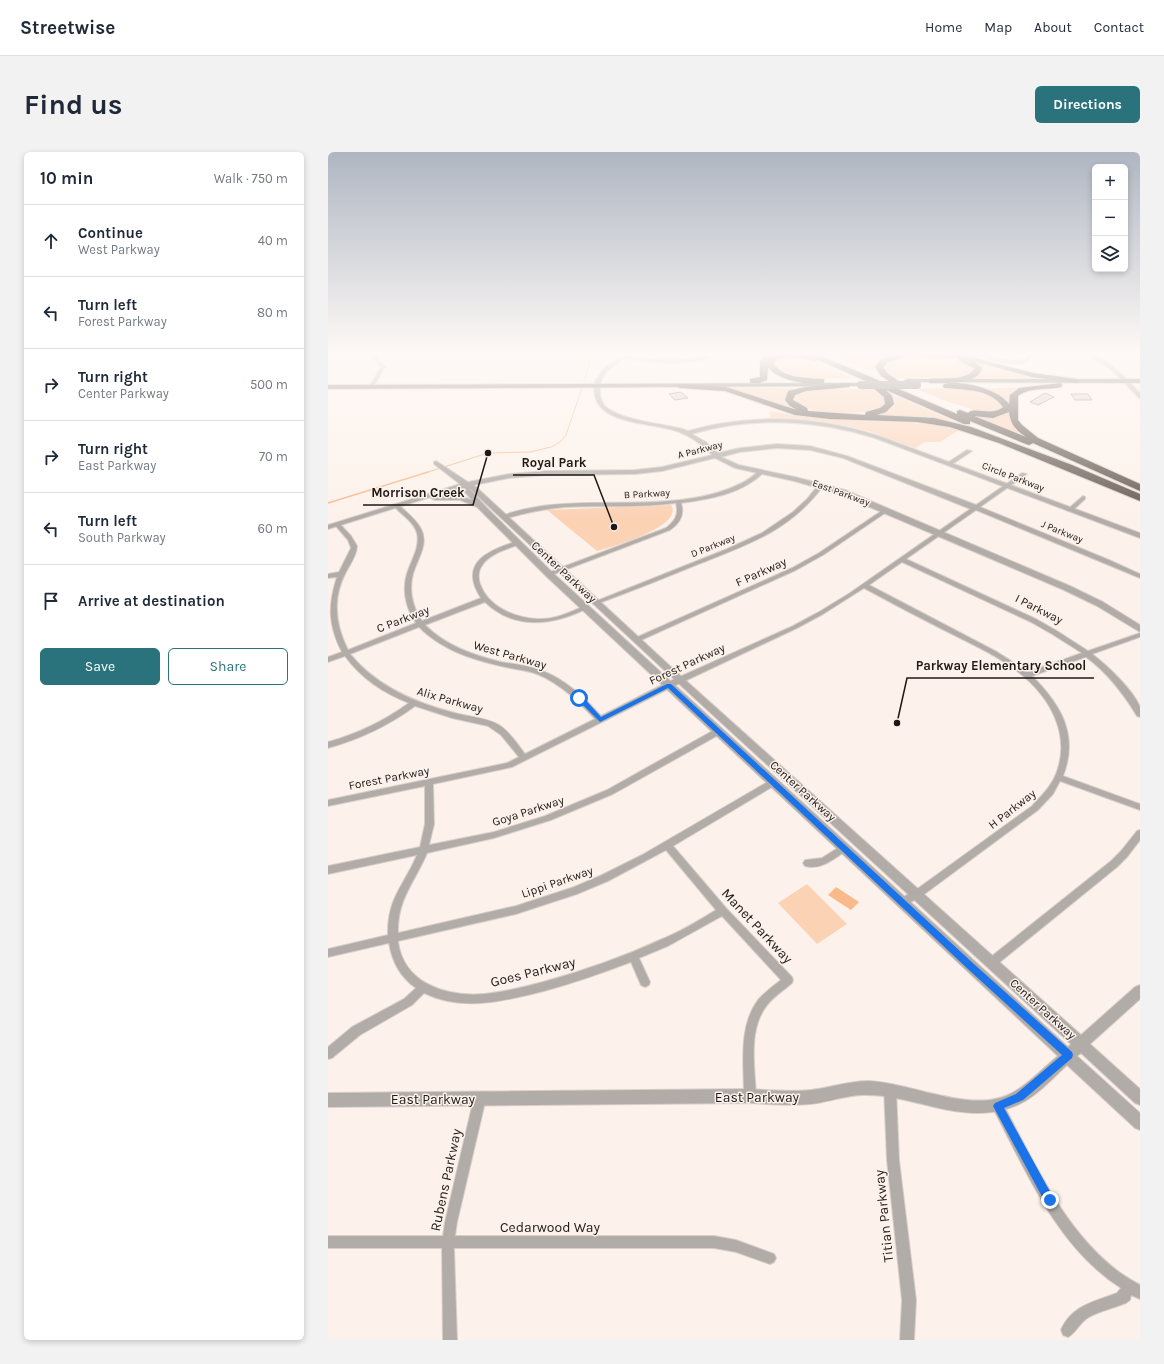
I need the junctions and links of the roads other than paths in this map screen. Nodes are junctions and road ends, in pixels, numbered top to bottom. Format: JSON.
{"nodes":[{"id":1,"x":604,"y":407,"type":"edge"},
{"id":2,"x":777,"y":407,"type":"edge"},
{"id":3,"x":798,"y":407,"type":"edge"},
{"id":4,"x":887,"y":407,"type":"edge"},
{"id":5,"x":926,"y":407,"type":"edge"},
{"id":6,"x":947,"y":407,"type":"edge"},
{"id":7,"x":956,"y":407,"type":"edge"},
{"id":8,"x":1007,"y":407,"type":"edge"},
{"id":9,"x":1013,"y":407,"type":"edge"},
{"id":10,"x":692,"y":432,"type":"junction"},
{"id":11,"x":969,"y":451,"type":"dead end"},
{"id":12,"x":717,"y":456,"type":"junction"},
{"id":13,"x":436,"y":463,"type":"dead end"},
{"id":14,"x":948,"y":464,"type":"junction"},
{"id":15,"x":1069,"y":467,"type":"junction"},
{"id":16,"x":761,"y":472,"type":"junction"},
{"id":17,"x":1024,"y":474,"type":"dead end"},
{"id":18,"x":466,"y":485,"type":"junction"},
{"id":19,"x":821,"y":485,"type":"junction"},
{"id":20,"x":1006,"y":486,"type":"junction"},
{"id":21,"x":1140,"y":488,"type":"edge"},
{"id":22,"x":1140,"y":491,"type":"edge"},
{"id":23,"x":435,"y":498,"type":"junction"},
{"id":24,"x":1084,"y":498,"type":"dead end"},
{"id":25,"x":1140,"y":498,"type":"edge"},
{"id":26,"x":678,"y":501,"type":"junction"},
{"id":27,"x":399,"y":508,"type":"junction"},
{"id":28,"x":976,"y":508,"type":"junction"},
{"id":29,"x":483,"y":509,"type":"junction"},
{"id":30,"x":886,"y":510,"type":"junction"},
{"id":31,"x":1070,"y":510,"type":"junction"},
{"id":32,"x":504,"y":517,"type":"junction"},
{"id":33,"x":328,"y":527,"type":"edge"},
{"id":34,"x":339,"y":527,"type":"junction"},
{"id":35,"x":328,"y":533,"type":"edge"},
{"id":36,"x":940,"y":533,"type":"junction"},
{"id":37,"x":1140,"y":536,"type":"edge"},
{"id":38,"x":518,"y":543,"type":"junction"},
{"id":39,"x":902,"y":560,"type":"junction"},
{"id":40,"x":562,"y":569,"type":"junction"},
{"id":41,"x":341,"y":574,"type":"junction"},
{"id":42,"x":550,"y":574,"type":"junction"},
{"id":43,"x":328,"y":576,"type":"edge"},
{"id":44,"x":1140,"y":576,"type":"edge"},
{"id":45,"x":865,"y":586,"type":"junction"},
{"id":46,"x":486,"y":599,"type":"junction"},
{"id":47,"x":597,"y":602,"type":"junction"},
{"id":48,"x":586,"y":607,"type":"junction"},
{"id":49,"x":330,"y":615,"type":"edge"},
{"id":50,"x":421,"y":624,"type":"junction"},
{"id":51,"x":1140,"y":629,"type":"edge"},
{"id":52,"x":1140,"y":635,"type":"edge"},
{"id":53,"x":637,"y":639,"type":"junction"},
{"id":54,"x":346,"y":653,"type":"junction"},
{"id":55,"x":1088,"y":654,"type":"junction"},
{"id":56,"x":328,"y":660,"type":"edge"},
{"id":57,"x":1027,"y":675,"type":"junction"},
{"id":58,"x":680,"y":680,"type":"junction"},
{"id":59,"x":669,"y":685,"type":"junction"},
{"id":60,"x":414,"y":703,"type":"junction"},
{"id":61,"x":1140,"y":714,"type":"edge"},
{"id":62,"x":600,"y":720,"type":"junction"},
{"id":63,"x":719,"y":731,"type":"junction"},
{"id":64,"x":328,"y":745,"type":"edge"},
{"id":65,"x":524,"y":758,"type":"junction"},
{"id":66,"x":1060,"y":778,"type":"junction"},
{"id":67,"x":429,"y":782,"type":"junction"},
{"id":68,"x":774,"y":782,"type":"junction"},
{"id":69,"x":328,"y":803,"type":"edge"},
{"id":70,"x":1140,"y":808,"type":"edge"},
{"id":71,"x":1140,"y":833,"type":"edge"},
{"id":72,"x":667,"y":845,"type":"junction"},
{"id":73,"x":424,"y":848,"type":"junction"},
{"id":74,"x":844,"y":848,"type":"junction"},
{"id":75,"x":808,"y":863,"type":"dead end"},
{"id":76,"x":328,"y":870,"type":"edge"},
{"id":77,"x":916,"y":895,"type":"junction"},
{"id":78,"x":902,"y":902,"type":"junction"},
{"id":79,"x":723,"y":911,"type":"junction"},
{"id":80,"x":393,"y":939,"type":"junction"},
{"id":81,"x":328,"y":953,"type":"edge"},
{"id":82,"x":634,"y":956,"type":"junction"},
{"id":83,"x":991,"y":963,"type":"junction"},
{"id":84,"x":646,"y":982,"type":"dead end"},
{"id":85,"x":423,"y":987,"type":"junction"},
{"id":86,"x":1140,"y":991,"type":"edge"},
{"id":87,"x":1081,"y":1044,"type":"junction"},
{"id":88,"x":328,"y":1054,"type":"edge"},
{"id":89,"x":1068,"y":1055,"type":"junction"},
{"id":90,"x":890,"y":1089,"type":"junction"},
{"id":91,"x":750,"y":1096,"type":"junction"},
{"id":92,"x":480,"y":1098,"type":"junction"},
{"id":93,"x":1140,"y":1098,"type":"edge"},
{"id":94,"x":328,"y":1100,"type":"edge"},
{"id":95,"x":998,"y":1106,"type":"junction"},
{"id":96,"x":1140,"y":1123,"type":"edge"},
{"id":97,"x":328,"y":1242,"type":"edge"},
{"id":98,"x":448,"y":1242,"type":"junction"},
{"id":99,"x":770,"y":1258,"type":"dead end"},
{"id":100,"x":1128,"y":1286,"type":"junction"},
{"id":101,"x":1140,"y":1293,"type":"edge"},
{"id":102,"x":1068,"y":1330,"type":"dead end"},
{"id":103,"x":450,"y":1340,"type":"edge"},
{"id":104,"x":907,"y":1340,"type":"edge"}],
"edges":[{"from":1,"to":10,"type":"street","name":"East Parkway"},
{"from":2,"to":15,"type":"highway"},
{"from":3,"to":4,"type":"highway"},
{"from":5,"to":15,"type":"highway"},
{"from":6,"to":22,"type":"highway"},
{"from":7,"to":8,"type":"highway"},
{"from":9,"to":21,"type":"highway"},
{"from":10,"to":12,"type":"street","name":"East Parkway"},
{"from":10,"to":14,"type":"street","name":"Circle Parkway"},
{"from":11,"to":14,"type":"street","name":"Circle Parkway"},
{"from":12,"to":16,"type":"street","name":"East Parkway"},
{"from":12,"to":18,"type":"street","name":"A Parkway"},
{"from":12,"to":28,"type":"street","name":"A Parkway"},
{"from":13,"to":18,"type":"street","name":"Center Parkway"},
{"from":14,"to":20,"type":"street","name":"Circle Parkway"},
{"from":15,"to":25,"type":"highway"},
{"from":16,"to":19,"type":"street","name":"East Parkway"},
{"from":16,"to":26,"type":"street","name":"B Parkway"},
{"from":17,"to":20,"type":"street","name":"Forest Parkway"},
{"from":18,"to":23,"type":"street","name":"A Parkway"},
{"from":18,"to":27,"type":"street","name":"A Parkway"},
{"from":18,"to":29,"type":"street","name":"Center Parkway"},
{"from":18,"to":32,"type":"street","name":"Center Parkway"},
{"from":19,"to":30,"type":"street","name":"East Parkway"},
{"from":19,"to":47,"type":"street","name":"D Parkway"},
{"from":20,"to":28,"type":"street","name":"Forest Parkway"},
{"from":20,"to":31,"type":"street","name":"Circle Parkway"},
{"from":23,"to":27,"type":"street","name":"A Parkway"},
{"from":23,"to":29,"type":"street"},
{"from":24,"to":31,"type":"street"},
{"from":26,"to":32,"type":"street","name":"B Parkway"},
{"from":26,"to":40,"type":"street"},
{"from":27,"to":34,"type":"street","name":"A Parkway"},
{"from":27,"to":50,"type":"street","name":"West Parkway"},
{"from":28,"to":36,"type":"street","name":"Forest Parkway"},
{"from":28,"to":44,"type":"street","name":"J Parkway"},
{"from":29,"to":38,"type":"street","name":"Center Parkway"},
{"from":30,"to":36,"type":"street","name":"East Parkway"},
{"from":30,"to":53,"type":"street","name":"F Parkway"},
{"from":31,"to":37,"type":"street","name":"Circle Parkway"},
{"from":32,"to":40,"type":"street","name":"Center Parkway"},
{"from":33,"to":34,"type":"street","name":"A Parkway"},
{"from":34,"to":35,"type":"street","name":"A Parkway"},
{"from":34,"to":41,"type":"street","name":"Alix Parkway"},
{"from":36,"to":39,"type":"street","name":"Forest Parkway"},
{"from":36,"to":51,"type":"street","name":"East Parkway"},
{"from":38,"to":42,"type":"street","name":"Center Parkway"},
{"from":38,"to":46,"type":"street"},
{"from":39,"to":45,"type":"street","name":"Forest Parkway"},
{"from":39,"to":55,"type":"street","name":"I Parkway"},
{"from":40,"to":42,"type":"street"},
{"from":40,"to":47,"type":"street","name":"Center Parkway"},
{"from":41,"to":43,"type":"street"},
{"from":41,"to":49,"type":"street","name":"Alix Parkway"},
{"from":42,"to":48,"type":"street","name":"Center Parkway"},
{"from":45,"to":57,"type":"street","name":"H Parkway"},
{"from":45,"to":58,"type":"street","name":"Forest Parkway"},
{"from":46,"to":48,"type":"street"},
{"from":46,"to":50,"type":"street","name":"C Parkway"},
{"from":47,"to":53,"type":"street","name":"Center Parkway"},
{"from":48,"to":59,"type":"street","name":"Center Parkway"},
{"from":49,"to":54,"type":"street","name":"Alix Parkway"},
{"from":50,"to":54,"type":"street","name":"C Parkway"},
{"from":50,"to":62,"type":"street","name":"West Parkway"},
{"from":52,"to":55,"type":"street"},
{"from":53,"to":58,"type":"street","name":"Center Parkway"},
{"from":54,"to":56,"type":"street","name":"C Parkway"},
{"from":54,"to":60,"type":"street","name":"Alix Parkway"},
{"from":55,"to":57,"type":"street"},
{"from":55,"to":61,"type":"street","name":"I Parkway"},
{"from":57,"to":66,"type":"street","name":"H Parkway"},
{"from":58,"to":59,"type":"street","name":"Forest Parkway"},
{"from":58,"to":77,"type":"street","name":"Center Parkway"},
{"from":59,"to":62,"type":"street","name":"Forest Parkway"},
{"from":59,"to":63,"type":"street","name":"Center Parkway"},
{"from":60,"to":64,"type":"street"},
{"from":60,"to":65,"type":"street","name":"Alix Parkway"},
{"from":62,"to":65,"type":"street","name":"Forest Parkway"},
{"from":63,"to":68,"type":"street","name":"Center Parkway"},
{"from":63,"to":73,"type":"street","name":"Goya Parkway"},
{"from":65,"to":67,"type":"street","name":"Forest Parkway"},
{"from":66,"to":70,"type":"street"},
{"from":66,"to":77,"type":"street","name":"H Parkway"},
{"from":67,"to":69,"type":"street","name":"Forest Parkway"},
{"from":67,"to":73,"type":"street","name":"Goes Parkway"},
{"from":68,"to":72,"type":"street","name":"Lippi Parkway"},
{"from":68,"to":74,"type":"street","name":"Center Parkway"},
{"from":71,"to":83,"type":"street"},
{"from":72,"to":79,"type":"street","name":"Manet Parkway"},
{"from":72,"to":80,"type":"street","name":"Lippi Parkway"},
{"from":73,"to":76,"type":"street","name":"Goya Parkway"},
{"from":73,"to":80,"type":"street","name":"Goes Parkway"},
{"from":74,"to":75,"type":"street"},
{"from":74,"to":78,"type":"street","name":"Center Parkway"},
{"from":77,"to":78,"type":"street","name":"H Parkway"},
{"from":77,"to":83,"type":"street","name":"Center Parkway"},
{"from":78,"to":89,"type":"street","name":"Center Parkway"},
{"from":79,"to":82,"type":"street","name":"Goes Parkway"},
{"from":79,"to":91,"type":"street","name":"Manet Parkway"},
{"from":80,"to":81,"type":"street","name":"Lippi Parkway"},
{"from":80,"to":85,"type":"street","name":"Goes Parkway"},
{"from":82,"to":84,"type":"street"},
{"from":82,"to":85,"type":"street","name":"Goes Parkway"},
{"from":83,"to":87,"type":"street","name":"Center Parkway"},
{"from":85,"to":88,"type":"street"},
{"from":86,"to":87,"type":"street","name":"East Parkway"},
{"from":87,"to":89,"type":"street","name":"East Parkway"},
{"from":87,"to":93,"type":"street","name":"Center Parkway"},
{"from":89,"to":95,"type":"street","name":"East Parkway"},
{"from":89,"to":96,"type":"street","name":"Center Parkway"},
{"from":90,"to":91,"type":"street","name":"East Parkway"},
{"from":90,"to":95,"type":"street","name":"East Parkway"},
{"from":90,"to":104,"type":"street","name":"Titian Parkway"},
{"from":91,"to":92,"type":"street","name":"East Parkway"},
{"from":92,"to":94,"type":"street","name":"East Parkway"},
{"from":92,"to":98,"type":"street","name":"Rubens Parkway"},
{"from":95,"to":100,"type":"street"},
{"from":97,"to":98,"type":"street","name":"Cedarwood Way"},
{"from":98,"to":99,"type":"street","name":"Cedarwood Way"},
{"from":98,"to":103,"type":"street","name":"Rubens Parkway"},
{"from":100,"to":101,"type":"street"},
{"from":100,"to":102,"type":"street"}]}
